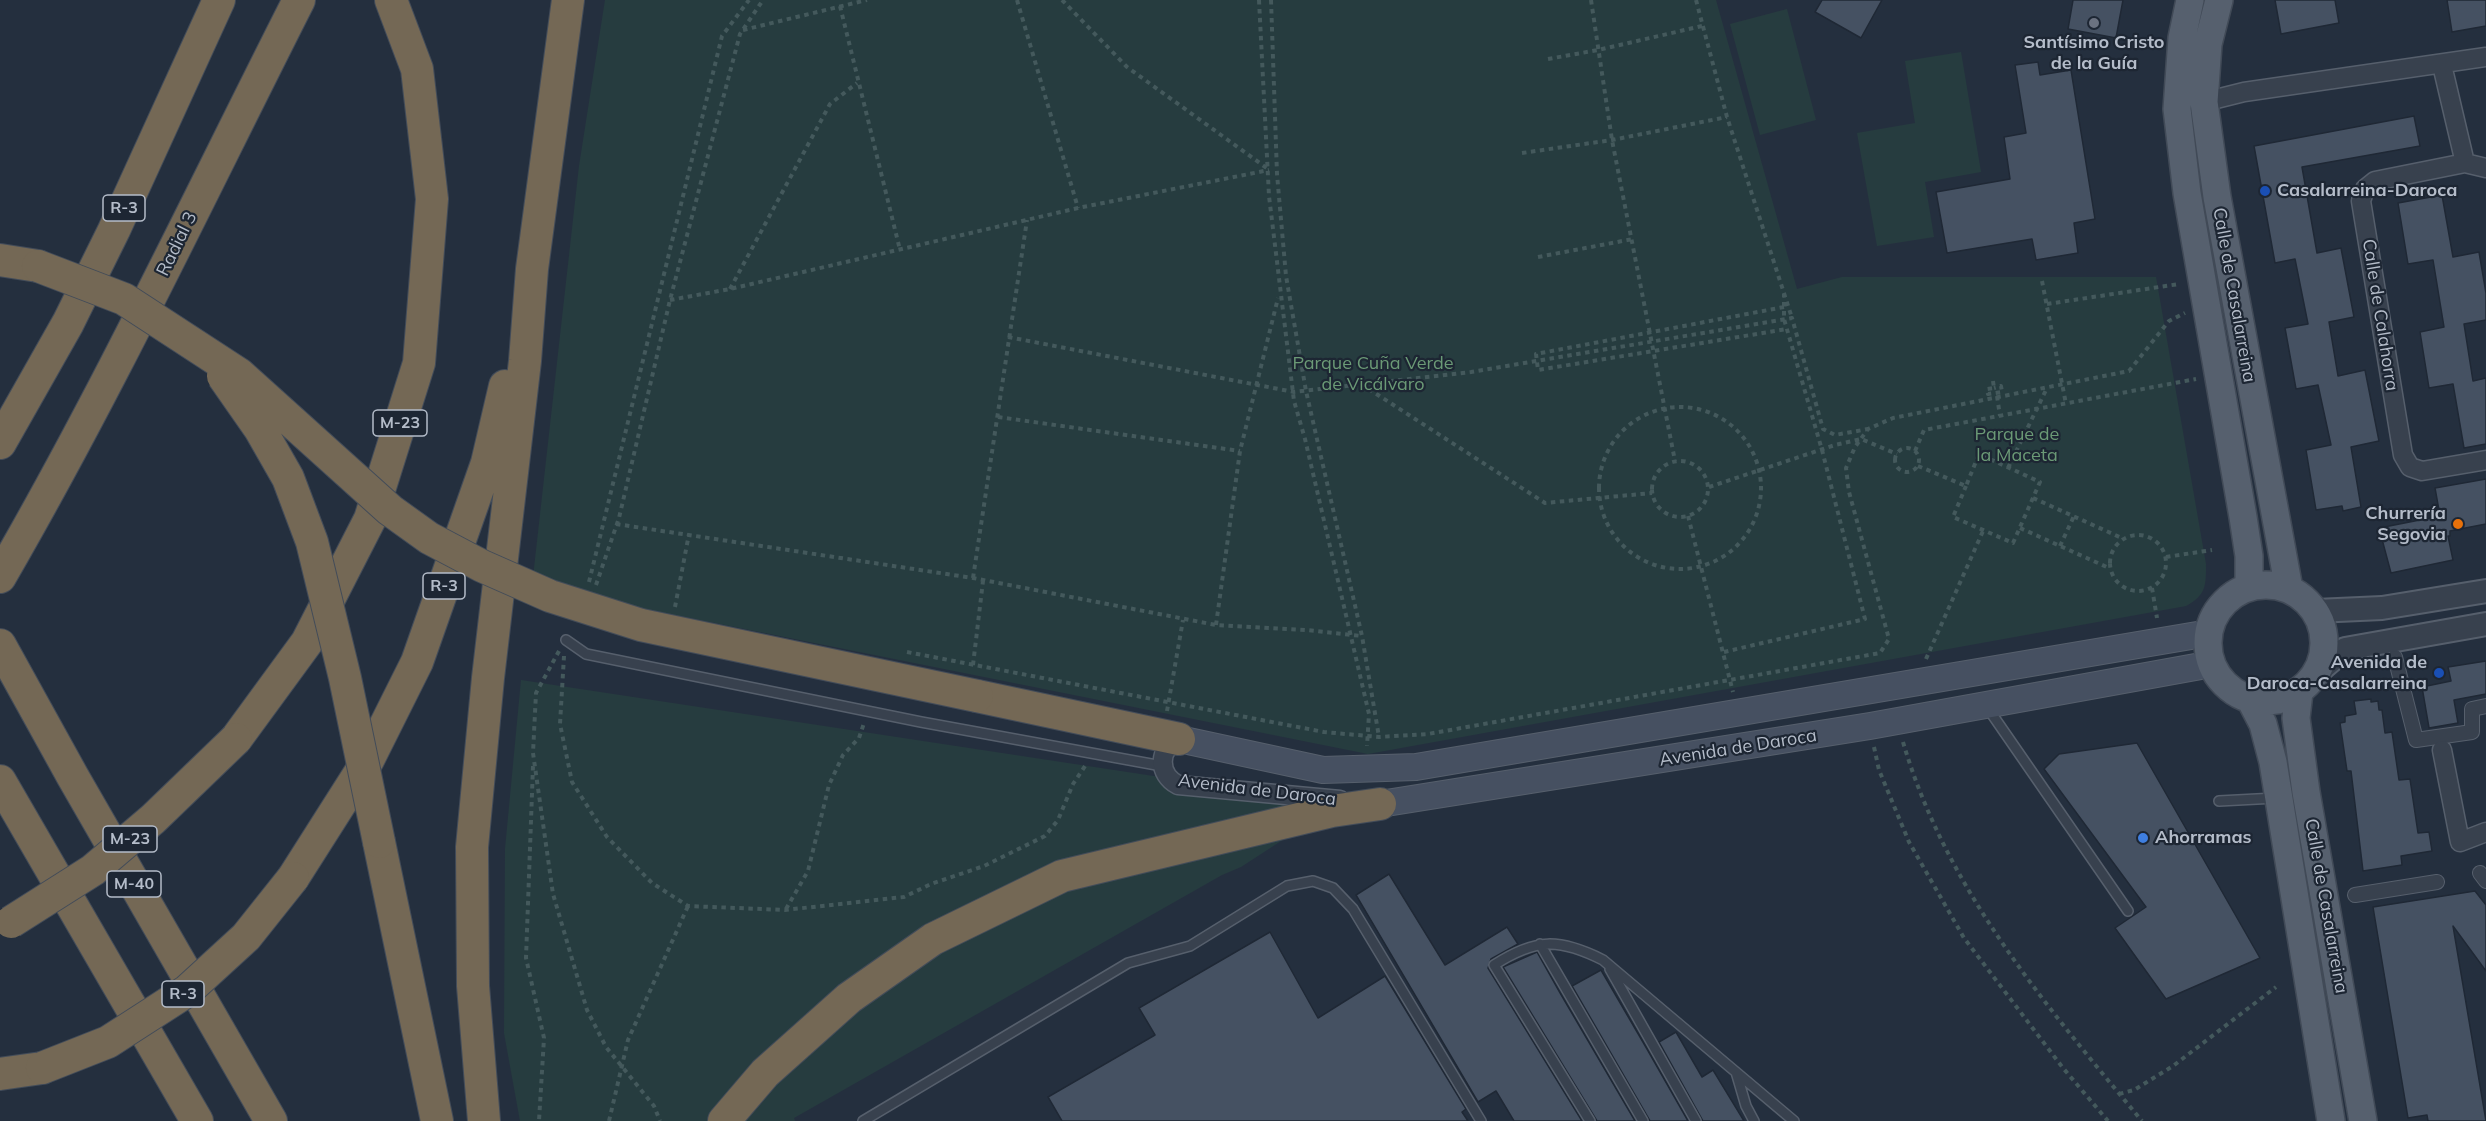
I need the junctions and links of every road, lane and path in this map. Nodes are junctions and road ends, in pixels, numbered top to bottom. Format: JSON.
{"nodes":[{"id":1,"x":219,"y":0,"type":"edge"},
{"id":2,"x":299,"y":0,"type":"edge"},
{"id":3,"x":391,"y":0,"type":"edge"},
{"id":4,"x":568,"y":0,"type":"edge"},
{"id":5,"x":749,"y":0,"type":"edge"},
{"id":6,"x":763,"y":0,"type":"edge"},
{"id":7,"x":867,"y":0,"type":"edge"},
{"id":8,"x":1017,"y":0,"type":"edge"},
{"id":9,"x":1062,"y":0,"type":"edge"},
{"id":10,"x":1258,"y":0,"type":"edge"},
{"id":11,"x":1271,"y":0,"type":"edge"},
{"id":12,"x":1591,"y":0,"type":"edge"},
{"id":13,"x":1696,"y":0,"type":"edge"},
{"id":14,"x":2190,"y":0,"type":"edge"},
{"id":15,"x":2219,"y":0,"type":"edge"},
{"id":16,"x":857,"y":1,"type":"edge"},
{"id":17,"x":840,"y":6,"type":"junction"},
{"id":18,"x":1703,"y":26,"type":"junction"},
{"id":19,"x":742,"y":31,"type":"junction"},
{"id":20,"x":1598,"y":50,"type":"junction"},
{"id":21,"x":2486,"y":57,"type":"edge"},
{"id":22,"x":1548,"y":58,"type":"dead end"},
{"id":23,"x":2442,"y":65,"type":"junction"},
{"id":24,"x":857,"y":82,"type":"junction"},
{"id":25,"x":2204,"y":102,"type":"junction"},
{"id":26,"x":2177,"y":109,"type":"junction"},
{"id":27,"x":1727,"y":117,"type":"junction"},
{"id":28,"x":1612,"y":140,"type":"junction"},
{"id":29,"x":1522,"y":153,"type":"dead end"},
{"id":30,"x":2465,"y":163,"type":"junction"},
{"id":31,"x":2486,"y":168,"type":"edge"},
{"id":32,"x":1269,"y":170,"type":"junction"},
{"id":33,"x":1078,"y":208,"type":"junction"},
{"id":34,"x":1027,"y":220,"type":"junction"},
{"id":35,"x":1632,"y":239,"type":"junction"},
{"id":36,"x":900,"y":250,"type":"junction"},
{"id":37,"x":1538,"y":257,"type":"dead end"},
{"id":38,"x":0,"y":260,"type":"edge"},
{"id":39,"x":532,"y":269,"type":"junction"},
{"id":40,"x":2042,"y":281,"type":"dead end"},
{"id":41,"x":730,"y":289,"type":"junction"},
{"id":42,"x":2206,"y":291,"type":"junction"},
{"id":43,"x":1279,"y":294,"type":"junction"},
{"id":44,"x":1785,"y":294,"type":"junction"},
{"id":45,"x":670,"y":300,"type":"junction"},
{"id":46,"x":2047,"y":304,"type":"junction"},
{"id":47,"x":1784,"y":308,"type":"junction"},
{"id":48,"x":1792,"y":318,"type":"junction"},
{"id":49,"x":1784,"y":319,"type":"junction"},
{"id":50,"x":1787,"y":329,"type":"junction"},
{"id":51,"x":1648,"y":333,"type":"junction"},
{"id":52,"x":1008,"y":337,"type":"junction"},
{"id":53,"x":186,"y":339,"type":"junction"},
{"id":54,"x":1650,"y":344,"type":"junction"},
{"id":55,"x":1652,"y":351,"type":"junction"},
{"id":56,"x":1537,"y":362,"type":"junction"},
{"id":57,"x":1993,"y":381,"type":"dead end"},
{"id":58,"x":2187,"y":381,"type":"dead end"},
{"id":59,"x":1360,"y":383,"type":"junction"},
{"id":60,"x":1256,"y":385,"type":"junction"},
{"id":61,"x":2062,"y":385,"type":"junction"},
{"id":62,"x":1994,"y":388,"type":"junction"},
{"id":63,"x":2047,"y":388,"type":"junction"},
{"id":64,"x":1306,"y":391,"type":"junction"},
{"id":65,"x":1294,"y":392,"type":"junction"},
{"id":66,"x":1997,"y":395,"type":"junction"},
{"id":67,"x":2066,"y":405,"type":"junction"},
{"id":68,"x":1664,"y":408,"type":"junction"},
{"id":69,"x":2036,"y":410,"type":"junction"},
{"id":70,"x":2000,"y":416,"type":"junction"},
{"id":71,"x":998,"y":417,"type":"junction"},
{"id":72,"x":1868,"y":429,"type":"junction"},
{"id":73,"x":1861,"y":439,"type":"junction"},
{"id":74,"x":0,"y":443,"type":"edge"},
{"id":75,"x":1822,"y":450,"type":"junction"},
{"id":76,"x":1240,"y":451,"type":"junction"},
{"id":77,"x":1915,"y":451,"type":"junction"},
{"id":78,"x":1896,"y":454,"type":"junction"},
{"id":79,"x":2486,"y":460,"type":"edge"},
{"id":80,"x":1675,"y":461,"type":"junction"},
{"id":81,"x":1918,"y":466,"type":"junction"},
{"id":82,"x":2008,"y":468,"type":"junction"},
{"id":83,"x":1759,"y":471,"type":"junction"},
{"id":84,"x":1966,"y":486,"type":"junction"},
{"id":85,"x":1709,"y":487,"type":"junction"},
{"id":86,"x":1652,"y":493,"type":"junction"},
{"id":87,"x":1599,"y":496,"type":"junction"},
{"id":88,"x":2033,"y":498,"type":"junction"},
{"id":89,"x":1688,"y":516,"type":"junction"},
{"id":90,"x":2074,"y":516,"type":"junction"},
{"id":91,"x":616,"y":524,"type":"junction"},
{"id":92,"x":2020,"y":528,"type":"junction"},
{"id":93,"x":1983,"y":531,"type":"junction"},
{"id":94,"x":689,"y":534,"type":"junction"},
{"id":95,"x":2124,"y":539,"type":"junction"},
{"id":96,"x":2060,"y":546,"type":"junction"},
{"id":97,"x":2212,"y":550,"type":"dead end"},
{"id":98,"x":2166,"y":557,"type":"junction"},
{"id":99,"x":1702,"y":566,"type":"junction"},
{"id":100,"x":2110,"y":568,"type":"junction"},
{"id":101,"x":0,"y":577,"type":"edge"},
{"id":102,"x":973,"y":578,"type":"junction"},
{"id":103,"x":983,"y":580,"type":"junction"},
{"id":104,"x":2249,"y":587,"type":"junction"},
{"id":105,"x":2152,"y":588,"type":"junction"},
{"id":106,"x":2289,"y":589,"type":"junction"},
{"id":107,"x":587,"y":591,"type":"dead end"},
{"id":108,"x":2486,"y":591,"type":"edge"},
{"id":109,"x":594,"y":592,"type":"dead end"},
{"id":110,"x":663,"y":605,"type":"dead end"},
{"id":111,"x":2316,"y":611,"type":"junction"},
{"id":112,"x":2157,"y":618,"type":"dead end"},
{"id":113,"x":1183,"y":620,"type":"junction"},
{"id":114,"x":2486,"y":624,"type":"edge"},
{"id":115,"x":1216,"y":626,"type":"junction"},
{"id":116,"x":2209,"y":633,"type":"junction"},
{"id":117,"x":1350,"y":635,"type":"junction"},
{"id":118,"x":1362,"y":636,"type":"junction"},
{"id":119,"x":566,"y":640,"type":"junction"},
{"id":120,"x":0,"y":645,"type":"edge"},
{"id":121,"x":1724,"y":652,"type":"junction"},
{"id":122,"x":2395,"y":657,"type":"dead end"},
{"id":123,"x":1925,"y":660,"type":"dead end"},
{"id":124,"x":2212,"y":664,"type":"junction"},
{"id":125,"x":1732,"y":681,"type":"junction"},
{"id":126,"x":2308,"y":682,"type":"junction"},
{"id":127,"x":1734,"y":695,"type":"dead end"},
{"id":128,"x":2250,"y":699,"type":"junction"},
{"id":129,"x":1170,"y":702,"type":"junction"},
{"id":130,"x":1986,"y":705,"type":"junction"},
{"id":131,"x":2486,"y":706,"type":"edge"},
{"id":132,"x":868,"y":712,"type":"junction"},
{"id":133,"x":1173,"y":725,"type":"junction"},
{"id":134,"x":1367,"y":736,"type":"junction"},
{"id":135,"x":1379,"y":737,"type":"junction"},
{"id":136,"x":1903,"y":742,"type":"dead end"},
{"id":137,"x":1874,"y":747,"type":"dead end"},
{"id":138,"x":1366,"y":750,"type":"dead end"},
{"id":139,"x":2442,"y":750,"type":"dead end"},
{"id":140,"x":533,"y":753,"type":"junction"},
{"id":141,"x":1091,"y":755,"type":"junction"},
{"id":142,"x":1162,"y":766,"type":"junction"},
{"id":143,"x":0,"y":781,"type":"edge"},
{"id":144,"x":2277,"y":798,"type":"junction"},
{"id":145,"x":2219,"y":801,"type":"dead end"},
{"id":146,"x":1380,"y":804,"type":"junction"},
{"id":147,"x":2486,"y":832,"type":"edge"},
{"id":148,"x":2437,"y":882,"type":"dead end"},
{"id":149,"x":2355,"y":895,"type":"dead end"},
{"id":150,"x":688,"y":906,"type":"junction"},
{"id":151,"x":785,"y":910,"type":"junction"},
{"id":152,"x":2128,"y":912,"type":"dead end"},
{"id":153,"x":6,"y":925,"type":"edge"},
{"id":154,"x":1540,"y":944,"type":"junction"},
{"id":155,"x":1607,"y":963,"type":"junction"},
{"id":156,"x":2276,"y":987,"type":"dead end"},
{"id":157,"x":621,"y":1066,"type":"junction"},
{"id":158,"x":1736,"y":1072,"type":"junction"},
{"id":159,"x":0,"y":1074,"type":"edge"},
{"id":160,"x":2119,"y":1094,"type":"junction"},
{"id":161,"x":197,"y":1121,"type":"edge"},
{"id":162,"x":271,"y":1121,"type":"edge"},
{"id":163,"x":437,"y":1121,"type":"edge"},
{"id":164,"x":484,"y":1121,"type":"edge"},
{"id":165,"x":539,"y":1121,"type":"edge"},
{"id":166,"x":609,"y":1121,"type":"edge"},
{"id":167,"x":660,"y":1121,"type":"edge"},
{"id":168,"x":724,"y":1121,"type":"edge"},
{"id":169,"x":863,"y":1121,"type":"edge"},
{"id":170,"x":1481,"y":1121,"type":"edge"},
{"id":171,"x":1590,"y":1121,"type":"edge"},
{"id":172,"x":1642,"y":1121,"type":"edge"},
{"id":173,"x":1696,"y":1121,"type":"edge"},
{"id":174,"x":1754,"y":1121,"type":"edge"},
{"id":175,"x":1794,"y":1121,"type":"edge"},
{"id":176,"x":2108,"y":1121,"type":"edge"},
{"id":177,"x":2142,"y":1121,"type":"edge"},
{"id":178,"x":2331,"y":1121,"type":"edge"},
{"id":179,"x":2363,"y":1121,"type":"edge"}],
"edges":[{"from":1,"to":74,"type":"highway","number":"R-3"},
{"from":2,"to":101,"type":"highway","name":"Radial 3"},
{"from":3,"to":153,"type":"highway","number":"M-23","bridge":true},
{"from":4,"to":39,"type":"highway","number":"R-3"},
{"from":5,"to":107,"type":"path"},
{"from":6,"to":19,"type":"path"},
{"from":7,"to":16,"type":"path"},
{"from":8,"to":33,"type":"path"},
{"from":9,"to":32,"type":"path"},
{"from":10,"to":32,"type":"path"},
{"from":11,"to":64,"type":"path"},
{"from":12,"to":20,"type":"path"},
{"from":13,"to":18,"type":"path"},
{"from":14,"to":26,"type":"main road","name":"Calle de Casalarreina"},
{"from":15,"to":25,"type":"main road","name":"Calle de Casalarreina"},
{"from":16,"to":17,"type":"path"},
{"from":17,"to":19,"type":"path"},
{"from":17,"to":24,"type":"path"},
{"from":18,"to":20,"type":"path"},
{"from":18,"to":27,"type":"path"},
{"from":19,"to":45,"type":"path"},
{"from":20,"to":22,"type":"path"},
{"from":20,"to":28,"type":"path"},
{"from":21,"to":23,"type":"street"},
{"from":23,"to":25,"type":"street"},
{"from":23,"to":30,"type":"street"},
{"from":24,"to":36,"type":"path"},
{"from":24,"to":41,"type":"path"},
{"from":25,"to":26,"type":"main road"},
{"from":25,"to":106,"type":"main road","name":"Calle de Casalarreina"},
{"from":26,"to":42,"type":"main road","name":"Calle de Casalarreina"},
{"from":27,"to":28,"type":"path"},
{"from":27,"to":44,"type":"path"},
{"from":28,"to":29,"type":"path"},
{"from":28,"to":35,"type":"path"},
{"from":30,"to":31,"type":"street","name":"Calle de Calahorra"},
{"from":30,"to":79,"type":"street","name":"Calle de Calahorra"},
{"from":32,"to":33,"type":"path"},
{"from":32,"to":43,"type":"path"},
{"from":33,"to":34,"type":"path"},
{"from":34,"to":36,"type":"path"},
{"from":34,"to":52,"type":"path"},
{"from":35,"to":37,"type":"path"},
{"from":35,"to":51,"type":"path"},
{"from":36,"to":41,"type":"path"},
{"from":38,"to":53,"type":"highway","bridge":true},
{"from":39,"to":159,"type":"highway","number":"R-3","bridge":true},
{"from":39,"to":164,"type":"highway"},
{"from":40,"to":46,"type":"path"},
{"from":41,"to":45,"type":"path"},
{"from":42,"to":46,"type":"path"},
{"from":42,"to":61,"type":"path"},
{"from":42,"to":104,"type":"main road","name":"Calle de Casalarreina"},
{"from":43,"to":60,"type":"path"},
{"from":43,"to":65,"type":"path"},
{"from":44,"to":47,"type":"path"},
{"from":44,"to":48,"type":"path"},
{"from":45,"to":91,"type":"path"},
{"from":46,"to":61,"type":"path"},
{"from":47,"to":49,"type":"path"},
{"from":47,"to":51,"type":"path"},
{"from":48,"to":49,"type":"path"},
{"from":48,"to":72,"type":"path"},
{"from":49,"to":50,"type":"path"},
{"from":49,"to":54,"type":"path"},
{"from":50,"to":55,"type":"path"},
{"from":50,"to":75,"type":"path"},
{"from":51,"to":54,"type":"path"},
{"from":51,"to":56,"type":"path"},
{"from":52,"to":60,"type":"path"},
{"from":52,"to":71,"type":"path"},
{"from":53,"to":133,"type":"highway","bridge":true},
{"from":53,"to":163,"type":"highway","bridge":true},
{"from":54,"to":55,"type":"path"},
{"from":54,"to":56,"type":"path"},
{"from":55,"to":56,"type":"path"},
{"from":55,"to":68,"type":"path"},
{"from":56,"to":59,"type":"path"},
{"from":57,"to":62,"type":"path"},
{"from":58,"to":67,"type":"path"},
{"from":59,"to":64,"type":"path"},
{"from":59,"to":87,"type":"path"},
{"from":60,"to":65,"type":"path"},
{"from":60,"to":76,"type":"path"},
{"from":61,"to":63,"type":"path"},
{"from":61,"to":67,"type":"path"},
{"from":62,"to":66,"type":"path"},
{"from":62,"to":66,"type":"path"},
{"from":63,"to":66,"type":"path"},
{"from":63,"to":69,"type":"path"},
{"from":64,"to":65,"type":"path"},
{"from":64,"to":118,"type":"path"},
{"from":65,"to":117,"type":"path"},
{"from":66,"to":70,"type":"path"},
{"from":66,"to":72,"type":"path"},
{"from":67,"to":69,"type":"path"},
{"from":68,"to":80,"type":"path"},
{"from":68,"to":83,"type":"path"},
{"from":68,"to":87,"type":"path"},
{"from":69,"to":70,"type":"path"},
{"from":69,"to":82,"type":"path"},
{"from":70,"to":77,"type":"path"},
{"from":71,"to":76,"type":"path"},
{"from":71,"to":102,"type":"path"},
{"from":72,"to":73,"type":"path"},
{"from":73,"to":75,"type":"path"},
{"from":73,"to":78,"type":"path"},
{"from":73,"to":125,"type":"path"},
{"from":75,"to":83,"type":"path"},
{"from":75,"to":121,"type":"path"},
{"from":76,"to":115,"type":"path"},
{"from":77,"to":78,"type":"path"},
{"from":77,"to":81,"type":"path"},
{"from":78,"to":81,"type":"path"},
{"from":80,"to":85,"type":"path"},
{"from":80,"to":86,"type":"path"},
{"from":81,"to":84,"type":"path"},
{"from":82,"to":84,"type":"path"},
{"from":82,"to":88,"type":"path"},
{"from":83,"to":85,"type":"path"},
{"from":83,"to":99,"type":"path"},
{"from":84,"to":93,"type":"path"},
{"from":85,"to":89,"type":"path"},
{"from":86,"to":87,"type":"path"},
{"from":86,"to":89,"type":"path"},
{"from":87,"to":99,"type":"path"},
{"from":88,"to":90,"type":"path"},
{"from":88,"to":92,"type":"path"},
{"from":89,"to":99,"type":"path"},
{"from":90,"to":95,"type":"path"},
{"from":90,"to":96,"type":"path"},
{"from":91,"to":94,"type":"path"},
{"from":91,"to":109,"type":"path"},
{"from":92,"to":93,"type":"path"},
{"from":92,"to":96,"type":"path"},
{"from":93,"to":123,"type":"path"},
{"from":94,"to":102,"type":"path"},
{"from":94,"to":110,"type":"path"},
{"from":95,"to":98,"type":"path"},
{"from":95,"to":100,"type":"path"},
{"from":96,"to":100,"type":"path"},
{"from":97,"to":98,"type":"path"},
{"from":98,"to":105,"type":"path"},
{"from":99,"to":121,"type":"path"},
{"from":100,"to":105,"type":"path"},
{"from":102,"to":103,"type":"path"},
{"from":103,"to":113,"type":"path"},
{"from":103,"to":129,"type":"path"},
{"from":104,"to":106,"type":"main road"},
{"from":104,"to":116,"type":"main road"},
{"from":105,"to":112,"type":"path"},
{"from":106,"to":111,"type":"main road"},
{"from":108,"to":111,"type":"street"},
{"from":111,"to":126,"type":"main road"},
{"from":113,"to":115,"type":"path"},
{"from":113,"to":129,"type":"path"},
{"from":114,"to":126,"type":"street"},
{"from":115,"to":117,"type":"path"},
{"from":116,"to":124,"type":"main road"},
{"from":116,"to":133,"type":"main road","name":"Avenida de Daroca"},
{"from":117,"to":118,"type":"path"},
{"from":117,"to":134,"type":"path"},
{"from":118,"to":135,"type":"path"},
{"from":119,"to":132,"type":"lane"},
{"from":119,"to":140,"type":"path"},
{"from":119,"to":150,"type":"path"},
{"from":120,"to":162,"type":"highway","number":"M-40"},
{"from":121,"to":125,"type":"path"},
{"from":122,"to":131,"type":"street"},
{"from":124,"to":128,"type":"main road"},
{"from":124,"to":130,"type":"main road","name":"Avenida de Daroca"},
{"from":125,"to":127,"type":"path"},
{"from":125,"to":135,"type":"path"},
{"from":126,"to":128,"type":"main road"},
{"from":126,"to":179,"type":"main road","name":"Calle de Casalarreina"},
{"from":128,"to":144,"type":"main road","name":"Calle de Casalarreina"},
{"from":129,"to":133,"type":"path"},
{"from":129,"to":134,"type":"path"},
{"from":130,"to":146,"type":"main road","name":"Avenida de Daroca"},
{"from":130,"to":152,"type":"lane"},
{"from":132,"to":141,"type":"lane"},
{"from":132,"to":151,"type":"path"},
{"from":133,"to":142,"type":"street","name":"Avenida de Daroca"},
{"from":134,"to":135,"type":"path"},
{"from":134,"to":138,"type":"path"},
{"from":136,"to":160,"type":"path"},
{"from":137,"to":176,"type":"path"},
{"from":139,"to":147,"type":"street"},
{"from":140,"to":157,"type":"path"},
{"from":140,"to":165,"type":"path"},
{"from":141,"to":142,"type":"lane"},
{"from":141,"to":151,"type":"path"},
{"from":142,"to":146,"type":"street","name":"Avenida de Daroca"},
{"from":143,"to":161,"type":"highway"},
{"from":144,"to":145,"type":"lane"},
{"from":144,"to":178,"type":"main road","name":"Calle de Casalarreina"},
{"from":146,"to":168,"type":"highway"},
{"from":148,"to":149,"type":"street"},
{"from":150,"to":151,"type":"path"},
{"from":150,"to":157,"type":"path"},
{"from":154,"to":155,"type":"lane"},
{"from":154,"to":171,"type":"lane"},
{"from":154,"to":172,"type":"lane"},
{"from":155,"to":158,"type":"lane"},
{"from":155,"to":173,"type":"lane"},
{"from":156,"to":160,"type":"path"},
{"from":157,"to":166,"type":"path"},
{"from":157,"to":167,"type":"path"},
{"from":158,"to":174,"type":"lane"},
{"from":158,"to":175,"type":"lane"},
{"from":160,"to":177,"type":"path"},
{"from":169,"to":170,"type":"lane"}]}
